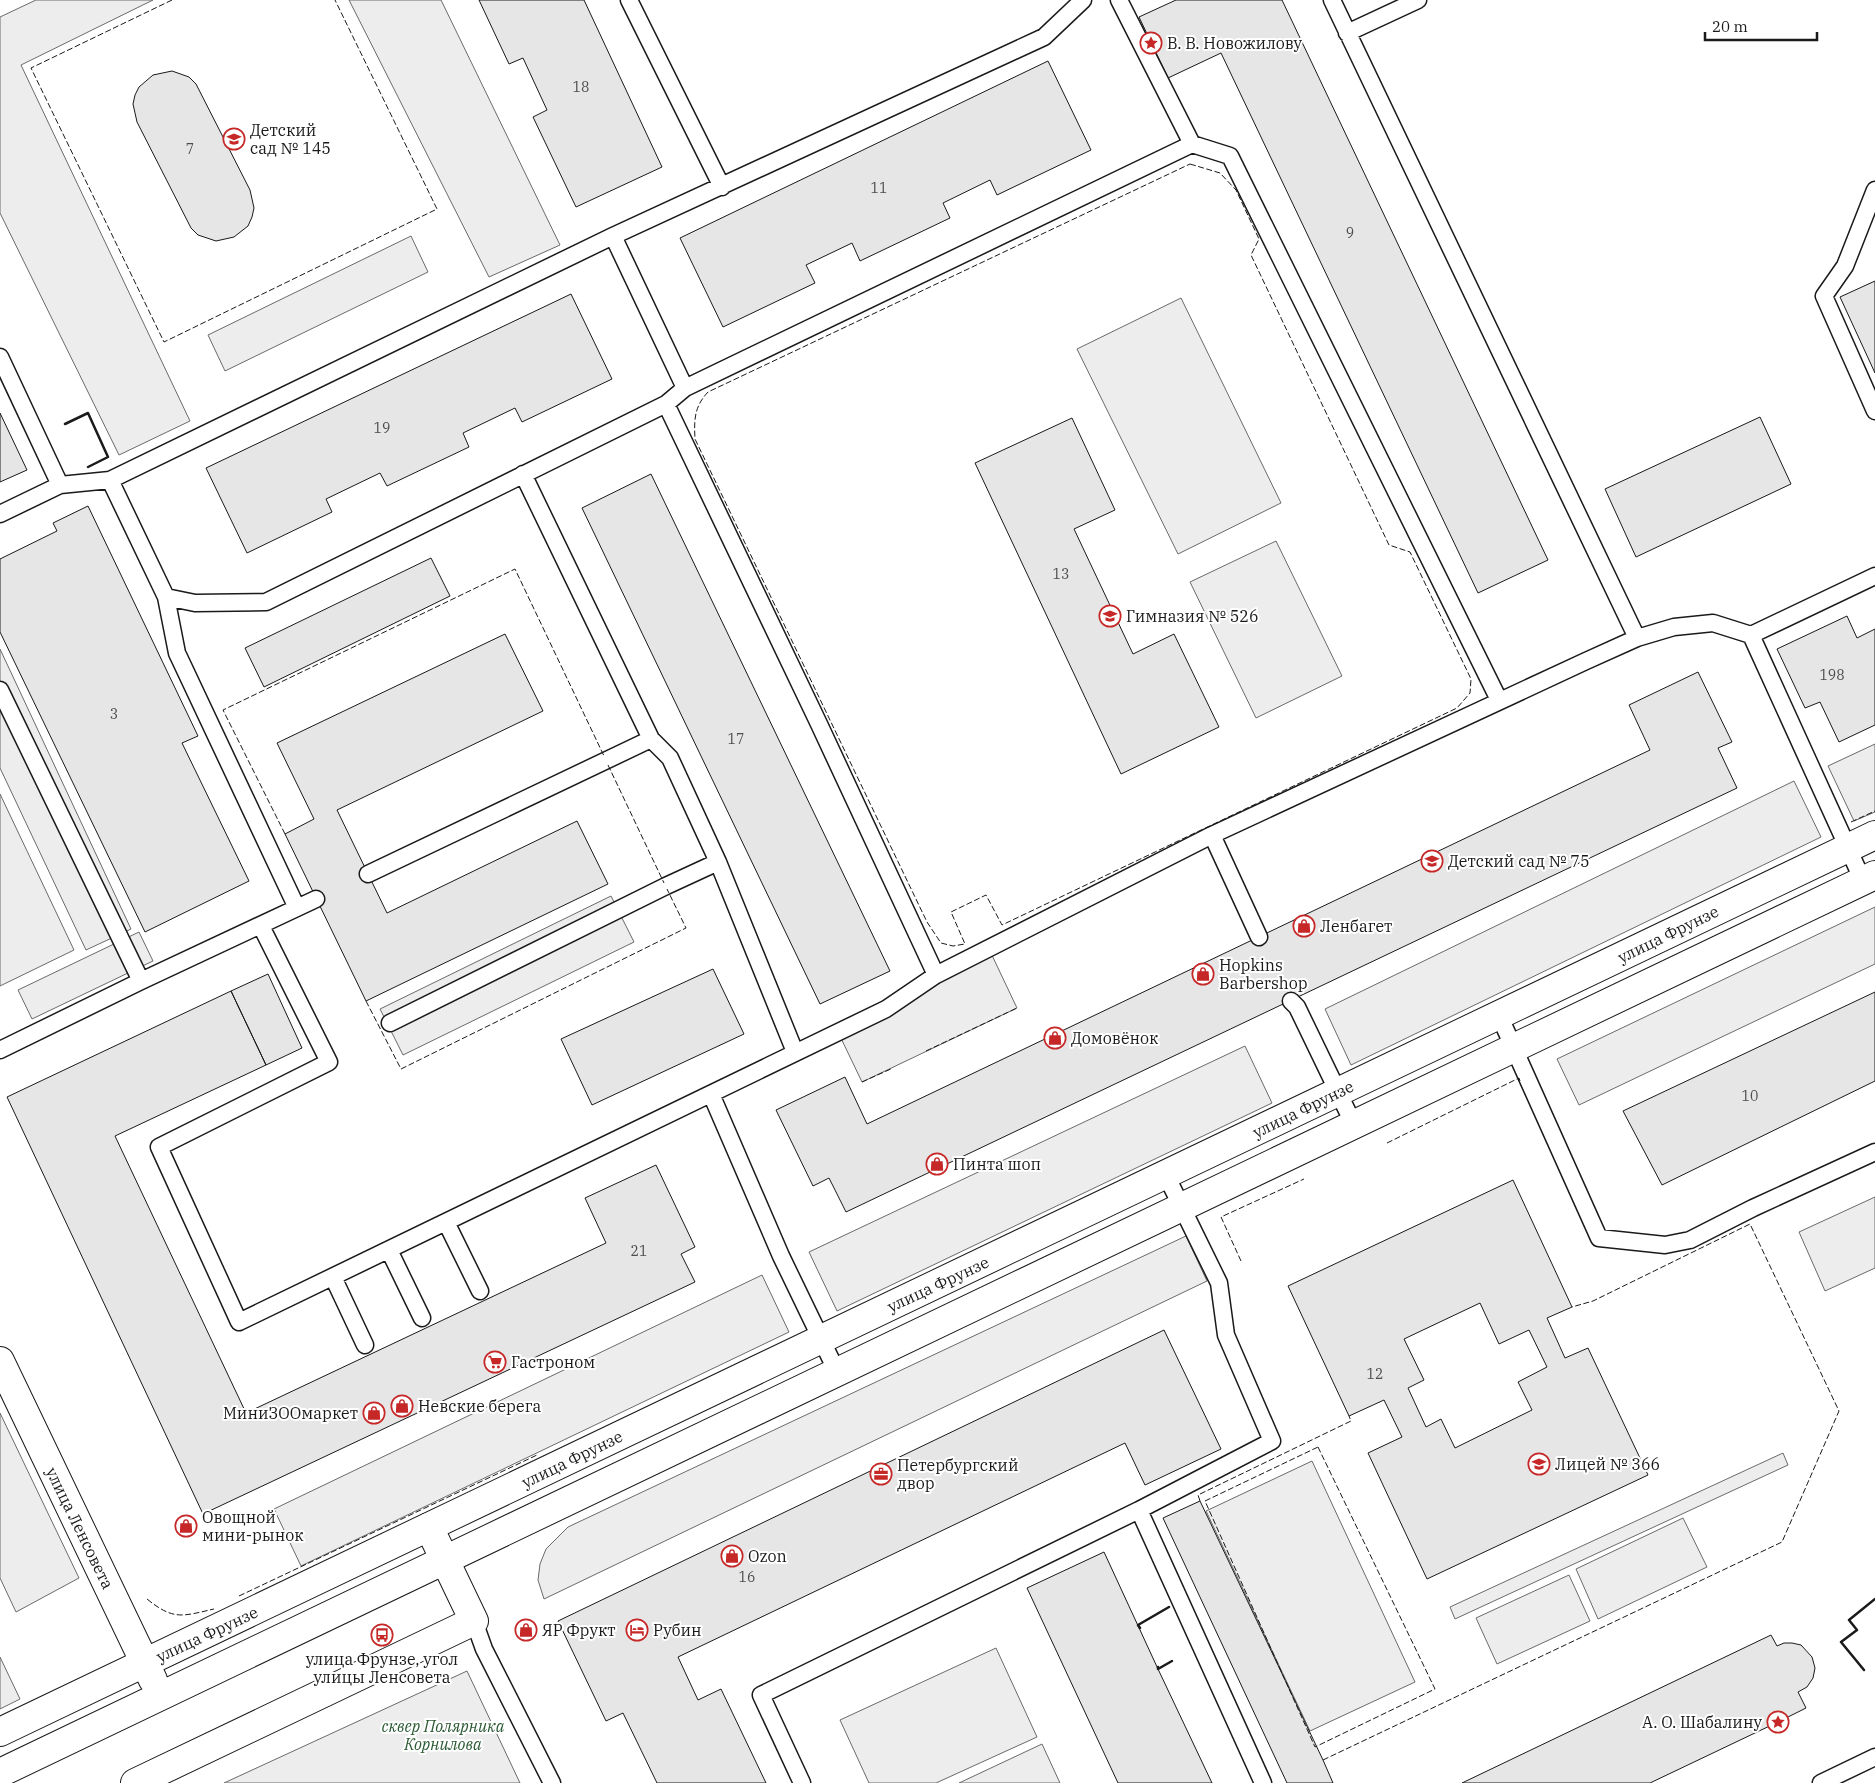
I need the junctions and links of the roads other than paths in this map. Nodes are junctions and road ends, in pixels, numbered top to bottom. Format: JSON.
{"nodes":[{"id":1,"x":630,"y":0,"type":"edge"},
{"id":2,"x":1083,"y":0,"type":"edge"},
{"id":3,"x":1119,"y":0,"type":"edge"},
{"id":4,"x":1332,"y":0,"type":"edge"},
{"id":5,"x":1418,"y":0,"type":"edge"},
{"id":6,"x":1347,"y":33,"type":"junction"},
{"id":7,"x":1192,"y":144,"type":"junction"},
{"id":8,"x":722,"y":187,"type":"junction"},
{"id":9,"x":1875,"y":190,"type":"edge"},
{"id":10,"x":613,"y":236,"type":"junction"},
{"id":11,"x":0,"y":357,"type":"edge"},
{"id":12,"x":685,"y":388,"type":"junction"},
{"id":13,"x":666,"y":404,"type":"junction"},
{"id":14,"x":1875,"y":410,"type":"edge"},
{"id":15,"x":523,"y":474,"type":"junction"},
{"id":16,"x":110,"y":480,"type":"junction"},
{"id":17,"x":60,"y":485,"type":"junction"},
{"id":18,"x":0,"y":514,"type":"edge"},
{"id":19,"x":1875,"y":576,"type":"edge"},
{"id":20,"x":166,"y":598,"type":"junction"},
{"id":21,"x":1751,"y":635,"type":"junction"},
{"id":22,"x":1637,"y":638,"type":"junction"},
{"id":23,"x":0,"y":690,"type":"edge"},
{"id":24,"x":1499,"y":700,"type":"junction"},
{"id":25,"x":651,"y":739,"type":"junction"},
{"id":26,"x":1212,"y":835,"type":"junction"},
{"id":27,"x":1875,"y":835,"type":"edge"},
{"id":28,"x":1847,"y":848,"type":"junction"},
{"id":29,"x":718,"y":862,"type":"junction"},
{"id":30,"x":368,"y":874,"type":"dead end"},
{"id":31,"x":1869,"y":878,"type":"edge"},
{"id":32,"x":316,"y":899,"type":"dead end"},
{"id":33,"x":297,"y":908,"type":"junction"},
{"id":34,"x":261,"y":926,"type":"junction"},
{"id":35,"x":1259,"y":937,"type":"dead end"},
{"id":36,"x":936,"y":975,"type":"junction"},
{"id":37,"x":141,"y":981,"type":"junction"},
{"id":38,"x":1291,"y":1001,"type":"dead end"},
{"id":39,"x":1499,"y":1015,"type":"junction"},
{"id":40,"x":390,"y":1022,"type":"dead end"},
{"id":41,"x":1514,"y":1049,"type":"junction"},
{"id":42,"x":0,"y":1050,"type":"edge"},
{"id":43,"x":795,"y":1052,"type":"junction"},
{"id":44,"x":1338,"y":1092,"type":"junction"},
{"id":45,"x":711,"y":1094,"type":"junction"},
{"id":46,"x":1354,"y":1125,"type":"junction"},
{"id":47,"x":1875,"y":1152,"type":"edge"},
{"id":48,"x":1166,"y":1175,"type":"junction"},
{"id":49,"x":1182,"y":1208,"type":"junction"},
{"id":50,"x":446,"y":1222,"type":"junction"},
{"id":51,"x":388,"y":1250,"type":"junction"},
{"id":52,"x":332,"y":1277,"type":"junction"},
{"id":53,"x":480,"y":1291,"type":"dead end"},
{"id":54,"x":422,"y":1318,"type":"dead end"},
{"id":55,"x":821,"y":1340,"type":"junction"},
{"id":56,"x":365,"y":1345,"type":"dead end"},
{"id":57,"x":0,"y":1361,"type":"edge"},
{"id":58,"x":837,"y":1372,"type":"junction"},
{"id":59,"x":1139,"y":1510,"type":"junction"},
{"id":60,"x":429,"y":1527,"type":"junction"},
{"id":61,"x":445,"y":1560,"type":"junction"},
{"id":62,"x":474,"y":1621,"type":"junction"},
{"id":63,"x":145,"y":1663,"type":"junction"},
{"id":64,"x":160,"y":1696,"type":"junction"},
{"id":65,"x":0,"y":1732,"type":"edge"},
{"id":66,"x":1875,"y":1757,"type":"edge"},
{"id":67,"x":0,"y":1773,"type":"edge"},
{"id":68,"x":135,"y":1783,"type":"edge"},
{"id":69,"x":552,"y":1783,"type":"edge"},
{"id":70,"x":802,"y":1783,"type":"edge"},
{"id":71,"x":1263,"y":1783,"type":"edge"},
{"id":72,"x":1822,"y":1783,"type":"edge"}],
"edges":[{"from":1,"to":8,"type":"lane"},
{"from":2,"to":8,"type":"lane"},
{"from":3,"to":7,"type":"lane"},
{"from":4,"to":6,"type":"lane"},
{"from":5,"to":6,"type":"lane"},
{"from":6,"to":22,"type":"lane"},
{"from":7,"to":12,"type":"lane"},
{"from":7,"to":24,"type":"lane"},
{"from":8,"to":10,"type":"lane"},
{"from":9,"to":14,"type":"lane"},
{"from":10,"to":12,"type":"lane"},
{"from":10,"to":16,"type":"lane"},
{"from":11,"to":17,"type":"lane"},
{"from":12,"to":13,"type":"lane"},
{"from":13,"to":15,"type":"lane"},
{"from":13,"to":36,"type":"lane"},
{"from":15,"to":20,"type":"lane"},
{"from":15,"to":25,"type":"lane"},
{"from":16,"to":17,"type":"lane"},
{"from":16,"to":20,"type":"lane"},
{"from":17,"to":18,"type":"lane"},
{"from":19,"to":21,"type":"lane"},
{"from":20,"to":33,"type":"lane"},
{"from":21,"to":22,"type":"lane"},
{"from":21,"to":28,"type":"lane"},
{"from":22,"to":24,"type":"lane"},
{"from":23,"to":37,"type":"lane"},
{"from":24,"to":26,"type":"lane"},
{"from":25,"to":29,"type":"lane"},
{"from":25,"to":30,"type":"lane"},
{"from":26,"to":35,"type":"lane"},
{"from":26,"to":36,"type":"lane"},
{"from":27,"to":28,"type":"street","name":"улица Фрунзе"},
{"from":28,"to":31,"type":"lane"},
{"from":28,"to":39,"type":"street","name":"улица Фрунзе"},
{"from":29,"to":40,"type":"lane"},
{"from":29,"to":43,"type":"lane"},
{"from":31,"to":41,"type":"street"},
{"from":32,"to":33,"type":"lane"},
{"from":33,"to":34,"type":"lane"},
{"from":34,"to":37,"type":"lane"},
{"from":34,"to":52,"type":"lane"},
{"from":36,"to":43,"type":"lane"},
{"from":37,"to":42,"type":"lane"},
{"from":38,"to":44,"type":"lane"},
{"from":39,"to":41,"type":"lane"},
{"from":39,"to":44,"type":"street","name":"улица Фрунзе"},
{"from":41,"to":46,"type":"street"},
{"from":41,"to":47,"type":"lane"},
{"from":43,"to":45,"type":"lane"},
{"from":44,"to":46,"type":"lane"},
{"from":44,"to":48,"type":"street","name":"улица Фрунзе"},
{"from":45,"to":50,"type":"lane"},
{"from":45,"to":55,"type":"lane"},
{"from":46,"to":49,"type":"street"},
{"from":48,"to":49,"type":"lane"},
{"from":48,"to":55,"type":"street","name":"улица Фрунзе"},
{"from":49,"to":58,"type":"street"},
{"from":49,"to":59,"type":"lane"},
{"from":50,"to":51,"type":"lane"},
{"from":50,"to":53,"type":"lane"},
{"from":51,"to":52,"type":"lane"},
{"from":51,"to":54,"type":"lane"},
{"from":52,"to":56,"type":"lane"},
{"from":55,"to":58,"type":"lane"},
{"from":55,"to":60,"type":"street","name":"улица Фрунзе"},
{"from":57,"to":63,"type":"street","name":"улица Ленсовета"},
{"from":58,"to":61,"type":"street"},
{"from":59,"to":70,"type":"lane"},
{"from":59,"to":71,"type":"lane"},
{"from":60,"to":61,"type":"street"},
{"from":60,"to":63,"type":"street","name":"улица Фрунзе"},
{"from":61,"to":62,"type":"street"},
{"from":61,"to":64,"type":"street"},
{"from":62,"to":68,"type":"street"},
{"from":62,"to":69,"type":"lane"},
{"from":63,"to":64,"type":"street","name":"улица Ленсовета"},
{"from":63,"to":65,"type":"street","name":"улица Фрунзе"},
{"from":64,"to":67,"type":"street"},
{"from":66,"to":72,"type":"lane"}]}
